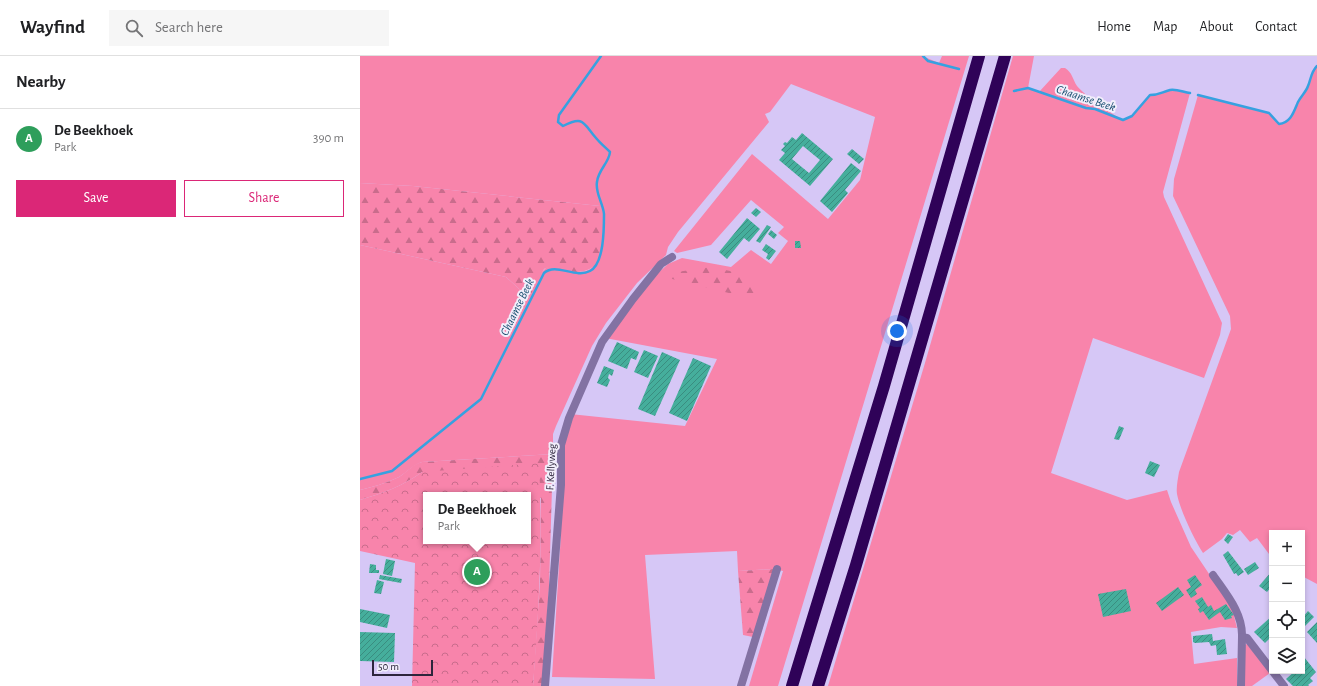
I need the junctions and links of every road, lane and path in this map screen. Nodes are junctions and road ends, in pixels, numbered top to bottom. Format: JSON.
{"nodes":[{"id":1,"x":979,"y":56,"type":"edge"},
{"id":2,"x":1004,"y":56,"type":"edge"},
{"id":3,"x":672,"y":257,"type":"dead end"},
{"id":4,"x":777,"y":569,"type":"dead end"},
{"id":5,"x":1213,"y":575,"type":"dead end"},
{"id":6,"x":1242,"y":637,"type":"junction"},
{"id":7,"x":545,"y":686,"type":"edge"},
{"id":8,"x":741,"y":686,"type":"edge"},
{"id":9,"x":792,"y":686,"type":"edge"},
{"id":10,"x":818,"y":686,"type":"edge"},
{"id":11,"x":1241,"y":686,"type":"edge"},
{"id":12,"x":1284,"y":686,"type":"edge"}],
"edges":[{"from":1,"to":9,"type":"highway"},
{"from":2,"to":10,"type":"highway"},
{"from":3,"to":7,"type":"street","name":"F. Kellyweg"},
{"from":4,"to":8,"type":"street"},
{"from":5,"to":6,"type":"street"},
{"from":6,"to":11,"type":"street"},
{"from":6,"to":12,"type":"street"}]}
